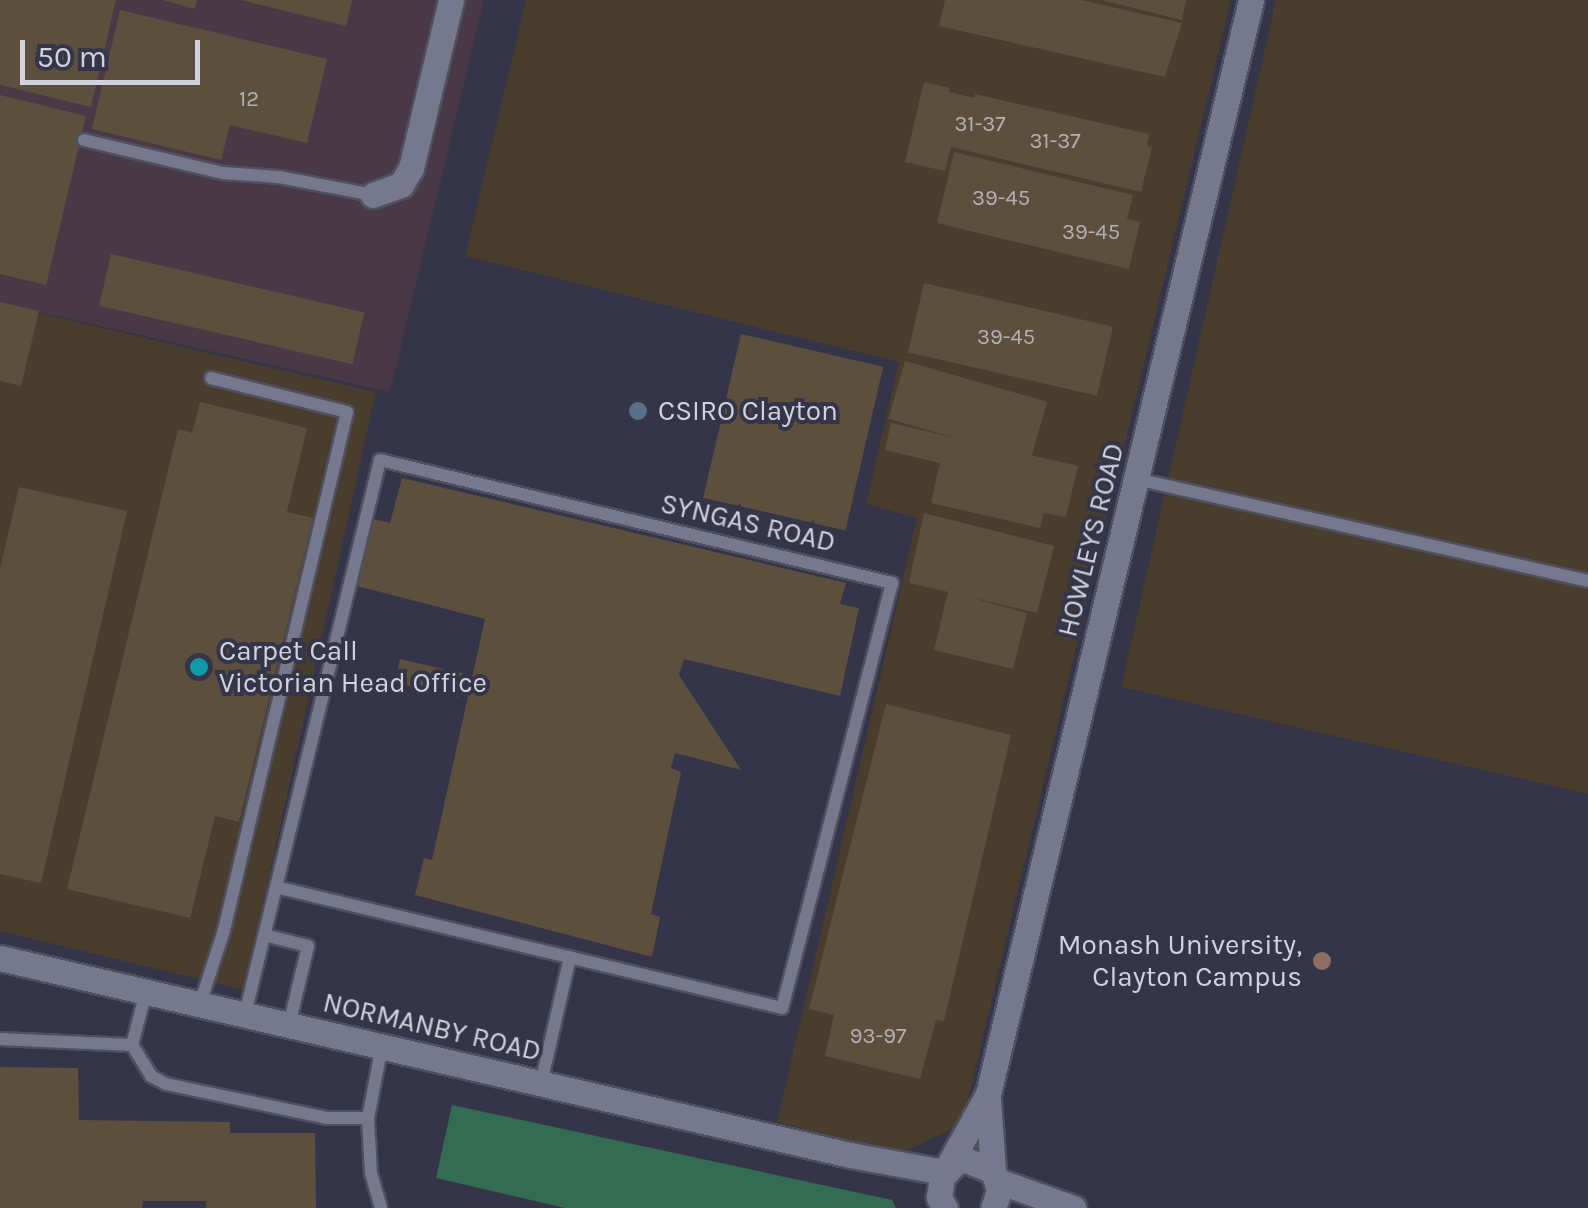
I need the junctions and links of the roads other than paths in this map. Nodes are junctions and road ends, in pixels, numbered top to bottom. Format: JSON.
{"nodes":[{"id":1,"x":451,"y":0,"type":"edge"},
{"id":2,"x":1250,"y":1,"type":"edge"},
{"id":3,"x":84,"y":140,"type":"dead end"},
{"id":4,"x":373,"y":196,"type":"joint"},
{"id":5,"x":211,"y":378,"type":"dead end"},
{"id":6,"x":1136,"y":479,"type":"junction"},
{"id":7,"x":1588,"y":581,"type":"edge"},
{"id":8,"x":276,"y":887,"type":"junction"},
{"id":9,"x":264,"y":935,"type":"junction"},
{"id":10,"x":0,"y":958,"type":"edge"},
{"id":11,"x":570,"y":958,"type":"junction"},
{"id":12,"x":146,"y":992,"type":"junction"},
{"id":13,"x":200,"y":1004,"type":"junction"},
{"id":14,"x":245,"y":1014,"type":"junction"},
{"id":15,"x":289,"y":1025,"type":"junction"},
{"id":16,"x":0,"y":1039,"type":"edge"},
{"id":17,"x":132,"y":1046,"type":"junction"},
{"id":18,"x":382,"y":1046,"type":"junction"},
{"id":19,"x":541,"y":1083,"type":"junction"},
{"id":20,"x":988,"y":1094,"type":"junction"},
{"id":21,"x":368,"y":1118,"type":"junction"},
{"id":22,"x":995,"y":1176,"type":"junction"},
{"id":23,"x":944,"y":1193,"type":"edge"},
{"id":24,"x":382,"y":1208,"type":"edge"},
{"id":25,"x":993,"y":1208,"type":"edge"},
{"id":26,"x":1069,"y":1208,"type":"edge"}],
"edges":[{"from":1,"to":4,"type":"street"},
{"from":2,"to":6,"type":"street","name":"HOWLEYS ROAD"},
{"from":3,"to":4,"type":"lane"},
{"from":5,"to":13,"type":"lane"},
{"from":6,"to":7,"type":"lane"},
{"from":6,"to":20,"type":"street","name":"HOWLEYS ROAD"},
{"from":8,"to":9,"type":"lane","name":"SYNGAS ROAD"},
{"from":8,"to":11,"type":"lane","name":"SYNGAS ROAD"},
{"from":8,"to":11,"type":"lane","name":"SYNGAS ROAD"},
{"from":9,"to":14,"type":"lane","name":"SYNGAS ROAD"},
{"from":9,"to":15,"type":"lane"},
{"from":10,"to":12,"type":"street","name":"NORMANBY ROAD"},
{"from":11,"to":19,"type":"lane"},
{"from":12,"to":13,"type":"street","name":"NORMANBY ROAD"},
{"from":12,"to":17,"type":"lane"},
{"from":13,"to":14,"type":"street","name":"NORMANBY ROAD"},
{"from":14,"to":15,"type":"street","name":"NORMANBY ROAD"},
{"from":15,"to":18,"type":"street","name":"NORMANBY ROAD"},
{"from":16,"to":17,"type":"lane"},
{"from":17,"to":21,"type":"lane"},
{"from":18,"to":19,"type":"street","name":"NORMANBY ROAD"},
{"from":18,"to":21,"type":"lane"},
{"from":19,"to":23,"type":"street","name":"NORMANBY ROAD"},
{"from":20,"to":22,"type":"street","name":"HOWLEYS ROAD"},
{"from":20,"to":23,"type":"street","name":"HOWLEYS ROAD"},
{"from":21,"to":24,"type":"lane"},
{"from":22,"to":23,"type":"street"},
{"from":22,"to":25,"type":"street","name":"HOWLEYS ROAD"},
{"from":22,"to":26,"type":"street"}]}
